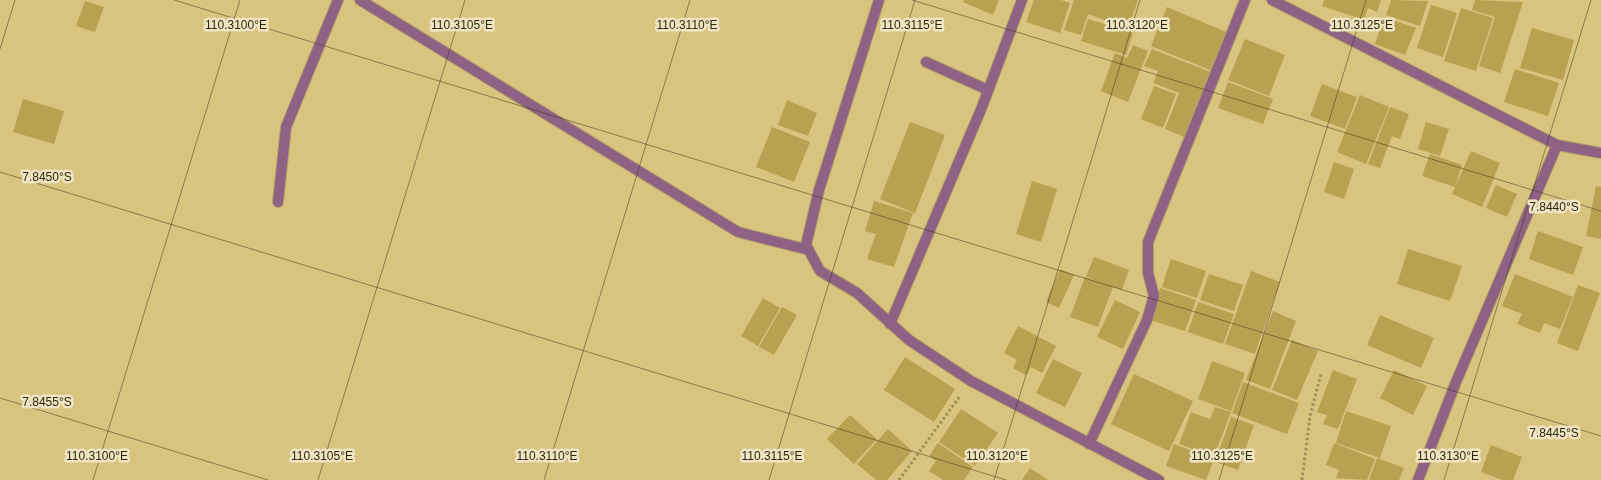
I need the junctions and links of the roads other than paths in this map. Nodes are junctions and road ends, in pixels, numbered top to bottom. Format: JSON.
{"nodes":[{"id":1,"x":338,"y":0,"type":"edge"},
{"id":2,"x":360,"y":0,"type":"edge"},
{"id":3,"x":879,"y":0,"type":"edge"},
{"id":4,"x":1022,"y":0,"type":"edge"},
{"id":5,"x":1245,"y":0,"type":"edge"},
{"id":6,"x":1272,"y":0,"type":"edge"},
{"id":7,"x":926,"y":62,"type":"dead end"},
{"id":8,"x":988,"y":90,"type":"junction"},
{"id":9,"x":1558,"y":145,"type":"junction"},
{"id":10,"x":1601,"y":153,"type":"edge"},
{"id":11,"x":278,"y":202,"type":"dead end"},
{"id":12,"x":809,"y":250,"type":"junction"},
{"id":13,"x":890,"y":324,"type":"junction"},
{"id":14,"x":1089,"y":444,"type":"junction"},
{"id":15,"x":1159,"y":480,"type":"edge"},
{"id":16,"x":1418,"y":480,"type":"edge"}],
"edges":[{"from":1,"to":11,"type":"street"},
{"from":2,"to":12,"type":"street"},
{"from":3,"to":12,"type":"street"},
{"from":4,"to":8,"type":"street"},
{"from":5,"to":14,"type":"street"},
{"from":6,"to":9,"type":"street"},
{"from":7,"to":8,"type":"street"},
{"from":8,"to":13,"type":"street"},
{"from":9,"to":10,"type":"street"},
{"from":9,"to":16,"type":"street"},
{"from":12,"to":13,"type":"street"},
{"from":13,"to":14,"type":"street"},
{"from":14,"to":15,"type":"street"}]}
